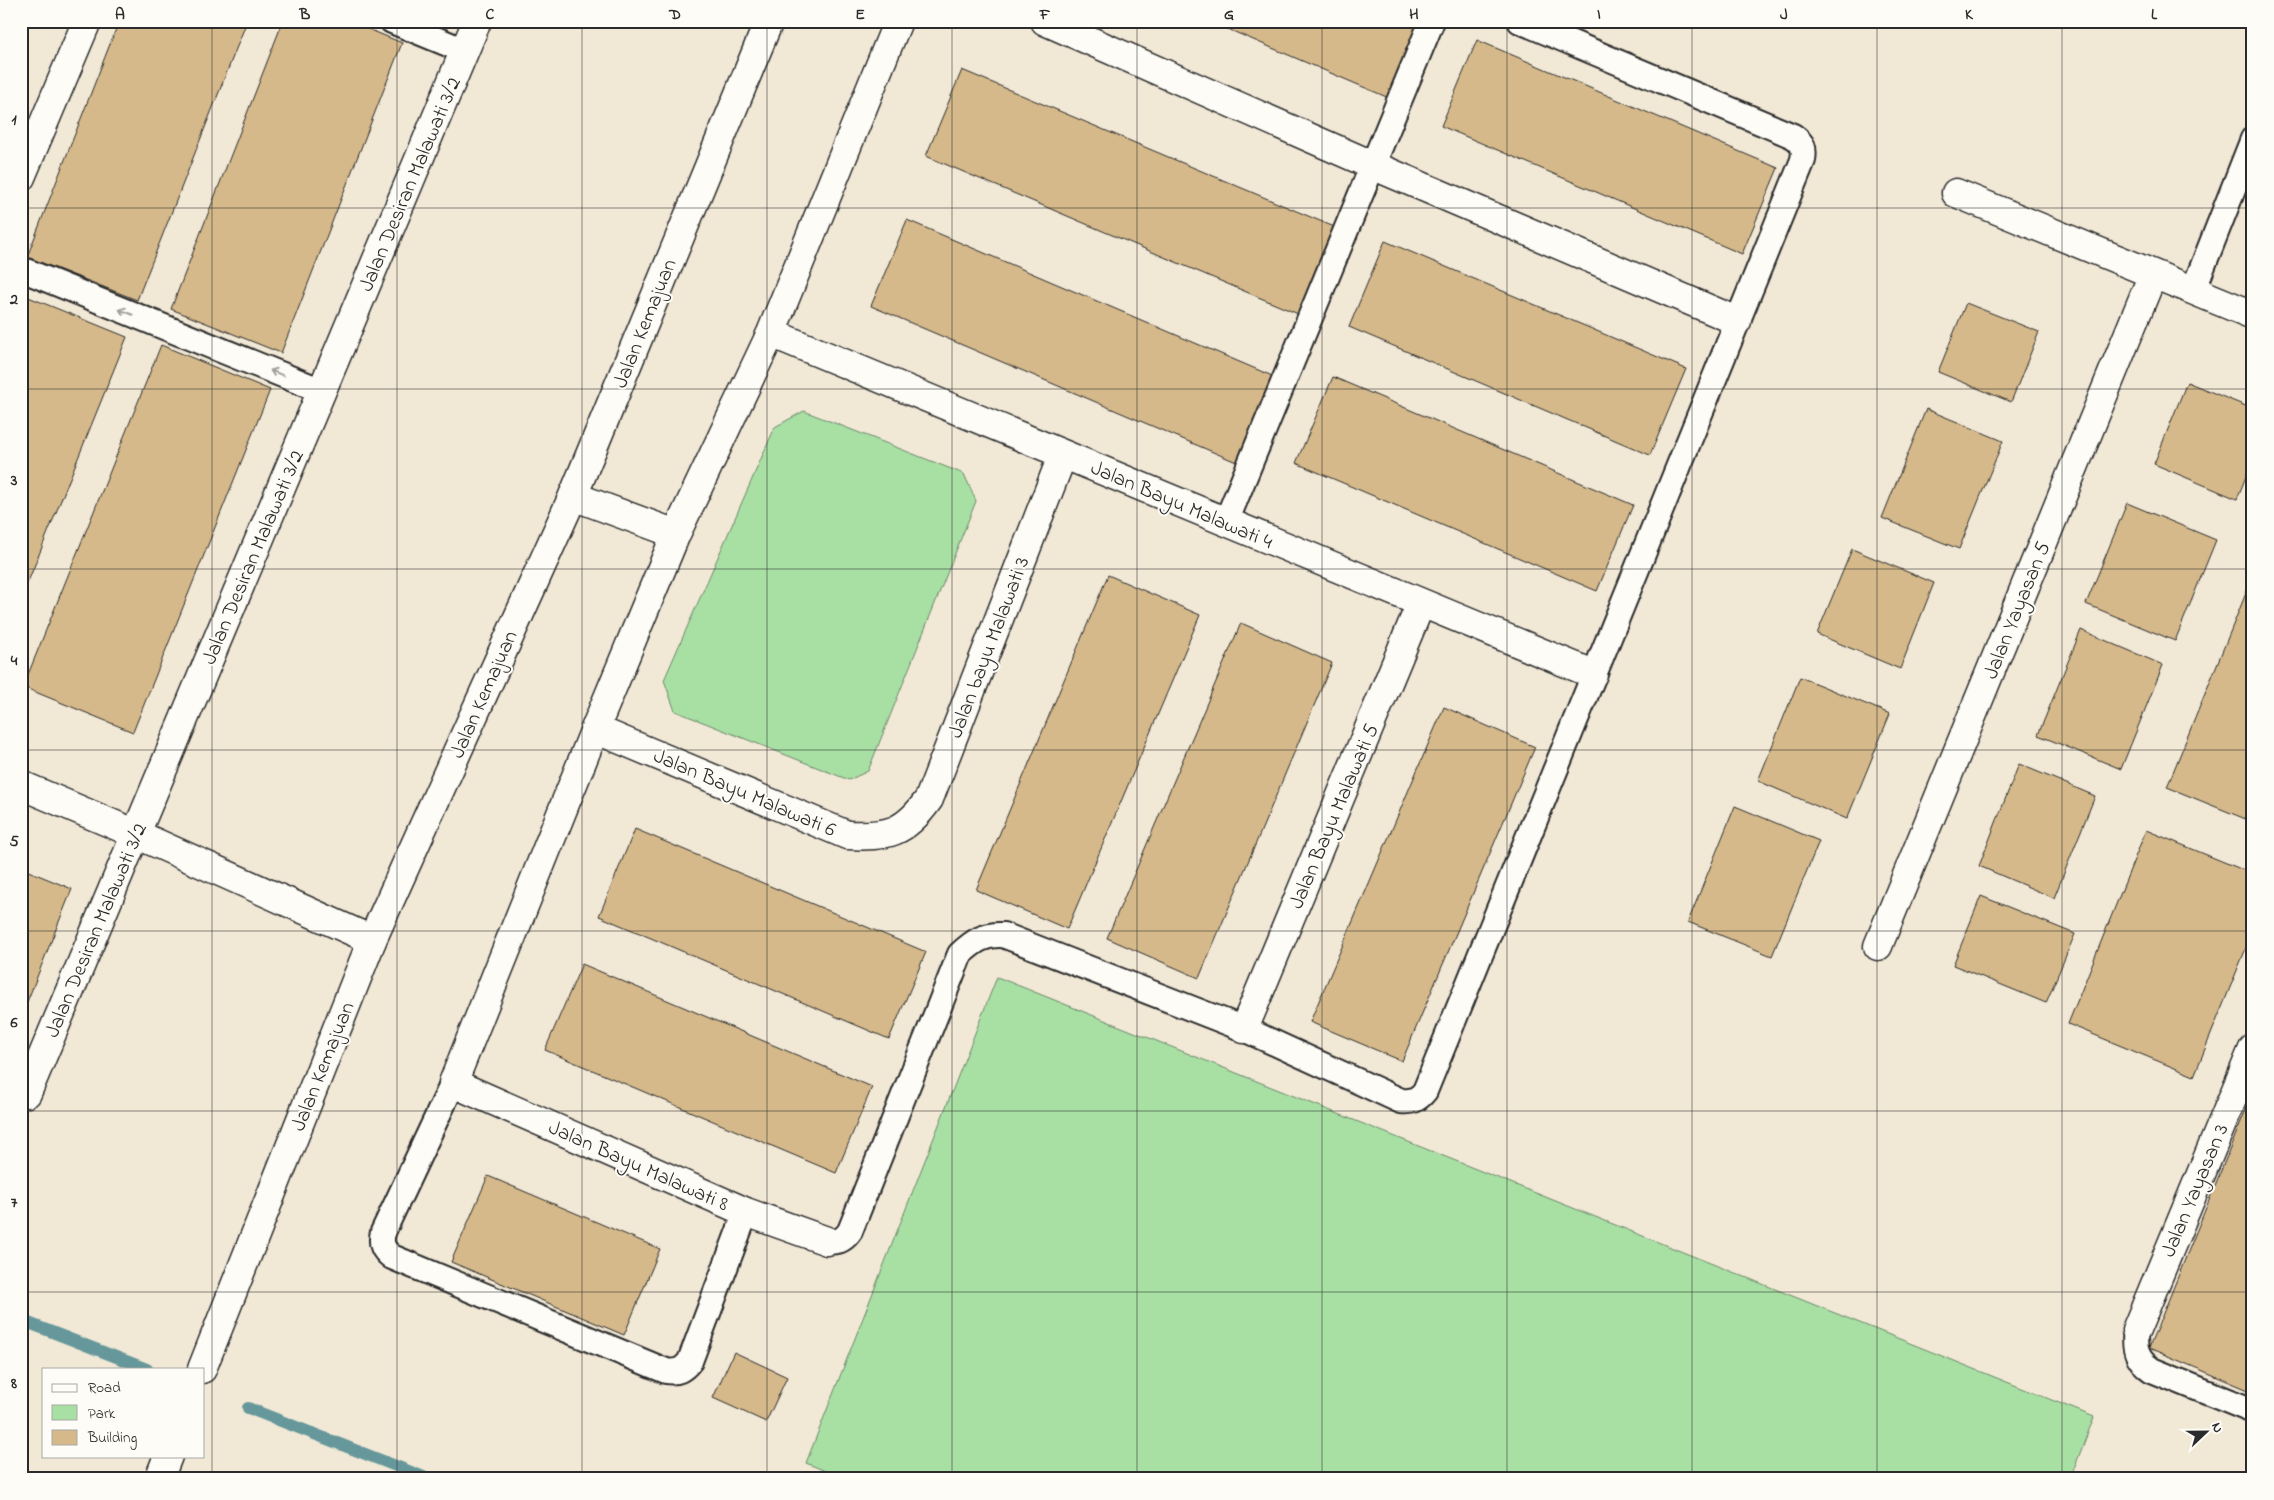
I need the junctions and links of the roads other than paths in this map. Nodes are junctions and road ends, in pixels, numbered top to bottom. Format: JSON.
{"nodes":[{"id":1,"x":87,"y":21,"type":"edge"},
{"id":2,"x":392,"y":21,"type":"edge"},
{"id":3,"x":478,"y":21,"type":"edge"},
{"id":4,"x":769,"y":21,"type":"edge"},
{"id":5,"x":898,"y":21,"type":"edge"},
{"id":6,"x":1045,"y":21,"type":"edge"},
{"id":7,"x":1432,"y":21,"type":"edge"},
{"id":8,"x":1520,"y":21,"type":"edge"},
{"id":9,"x":465,"y":51,"type":"junction"},
{"id":10,"x":2253,"y":139,"type":"edge"},
{"id":11,"x":1372,"y":166,"type":"junction"},
{"id":12,"x":21,"y":177,"type":"edge"},
{"id":13,"x":1956,"y":192,"type":"dead end"},
{"id":14,"x":21,"y":269,"type":"edge"},
{"id":15,"x":2153,"y":274,"type":"junction"},
{"id":16,"x":2194,"y":290,"type":"junction"},
{"id":17,"x":2253,"y":315,"type":"edge"},
{"id":18,"x":1737,"y":321,"type":"junction"},
{"id":19,"x":771,"y":333,"type":"junction"},
{"id":20,"x":322,"y":391,"type":"junction"},
{"id":21,"x":1063,"y":454,"type":"junction"},
{"id":22,"x":573,"y":496,"type":"junction"},
{"id":23,"x":1226,"y":522,"type":"junction"},
{"id":24,"x":676,"y":534,"type":"junction"},
{"id":25,"x":1421,"y":603,"type":"junction"},
{"id":26,"x":1593,"y":674,"type":"junction"},
{"id":27,"x":595,"y":729,"type":"junction"},
{"id":28,"x":21,"y":786,"type":"edge"},
{"id":29,"x":899,"y":830,"type":"joint"},
{"id":30,"x":136,"y":834,"type":"junction"},
{"id":31,"x":372,"y":940,"type":"junction"},
{"id":32,"x":1878,"y":946,"type":"dead end"},
{"id":33,"x":1244,"y":1028,"type":"junction"},
{"id":34,"x":2253,"y":1049,"type":"edge"},
{"id":35,"x":453,"y":1083,"type":"junction"},
{"id":36,"x":24,"y":1093,"type":"edge"},
{"id":37,"x":746,"y":1212,"type":"junction"},
{"id":38,"x":827,"y":1241,"type":"joint"},
{"id":39,"x":2136,"y":1330,"type":"joint"},
{"id":40,"x":202,"y":1368,"type":"edge"},
{"id":41,"x":2253,"y":1411,"type":"edge"},
{"id":42,"x":167,"y":1458,"type":"edge"},
{"id":43,"x":159,"y":1479,"type":"edge"}],
"edges":[{"from":1,"to":12,"type":"street"},
{"from":2,"to":9,"type":"lane"},
{"from":3,"to":9,"type":"street","name":"Jalan Desiran Malawati 3/2"},
{"from":4,"to":22,"type":"street","name":"Jalan Kemajuan"},
{"from":5,"to":19,"type":"street"},
{"from":6,"to":11,"type":"street"},
{"from":7,"to":11,"type":"lane"},
{"from":8,"to":18,"type":"lane"},
{"from":9,"to":20,"type":"street","name":"Jalan Desiran Malawati 3/2"},
{"from":10,"to":16,"type":"lane"},
{"from":11,"to":18,"type":"street"},
{"from":11,"to":23,"type":"lane"},
{"from":13,"to":15,"type":"street"},
{"from":20,"to":14,"type":"lane","one_way":true},
{"from":15,"to":16,"type":"street"},
{"from":15,"to":32,"type":"street","name":"Jalan Yayasan 5"},
{"from":16,"to":17,"type":"street"},
{"from":18,"to":26,"type":"lane"},
{"from":19,"to":21,"type":"street","name":"Jalan Bayu Malawati 4"},
{"from":19,"to":24,"type":"street"},
{"from":20,"to":30,"type":"street","name":"Jalan Desiran Malawati 3/2"},
{"from":21,"to":23,"type":"street","name":"Jalan Bayu Malawati 4"},
{"from":21,"to":29,"type":"street","name":"Jalan bayu Malawati 3"},
{"from":22,"to":24,"type":"street"},
{"from":22,"to":31,"type":"street","name":"Jalan Kemajuan"},
{"from":23,"to":25,"type":"street","name":"Jalan Bayu Malawati 4"},
{"from":24,"to":27,"type":"street"},
{"from":25,"to":26,"type":"street","name":"Jalan Bayu Malawati 4"},
{"from":25,"to":33,"type":"street","name":"Jalan Bayu Malawati 5"},
{"from":26,"to":33,"type":"lane"},
{"from":27,"to":29,"type":"street","name":"Jalan Bayu Malawati 6"},
{"from":27,"to":35,"type":"street"},
{"from":28,"to":30,"type":"street"},
{"from":30,"to":31,"type":"street"},
{"from":30,"to":36,"type":"street","name":"Jalan Desiran Malawati 3/2"},
{"from":31,"to":40,"type":"street","name":"Jalan Kemajuan"},
{"from":33,"to":38,"type":"lane"},
{"from":34,"to":39,"type":"street","name":"Jalan Yayasan 3"},
{"from":35,"to":37,"type":"street","name":"Jalan Bayu Malawati 8"},
{"from":35,"to":37,"type":"lane"},
{"from":37,"to":38,"type":"street","name":"Jalan Bayu Malawati 8"},
{"from":39,"to":41,"type":"lane"},
{"from":42,"to":43,"type":"street"}]}
